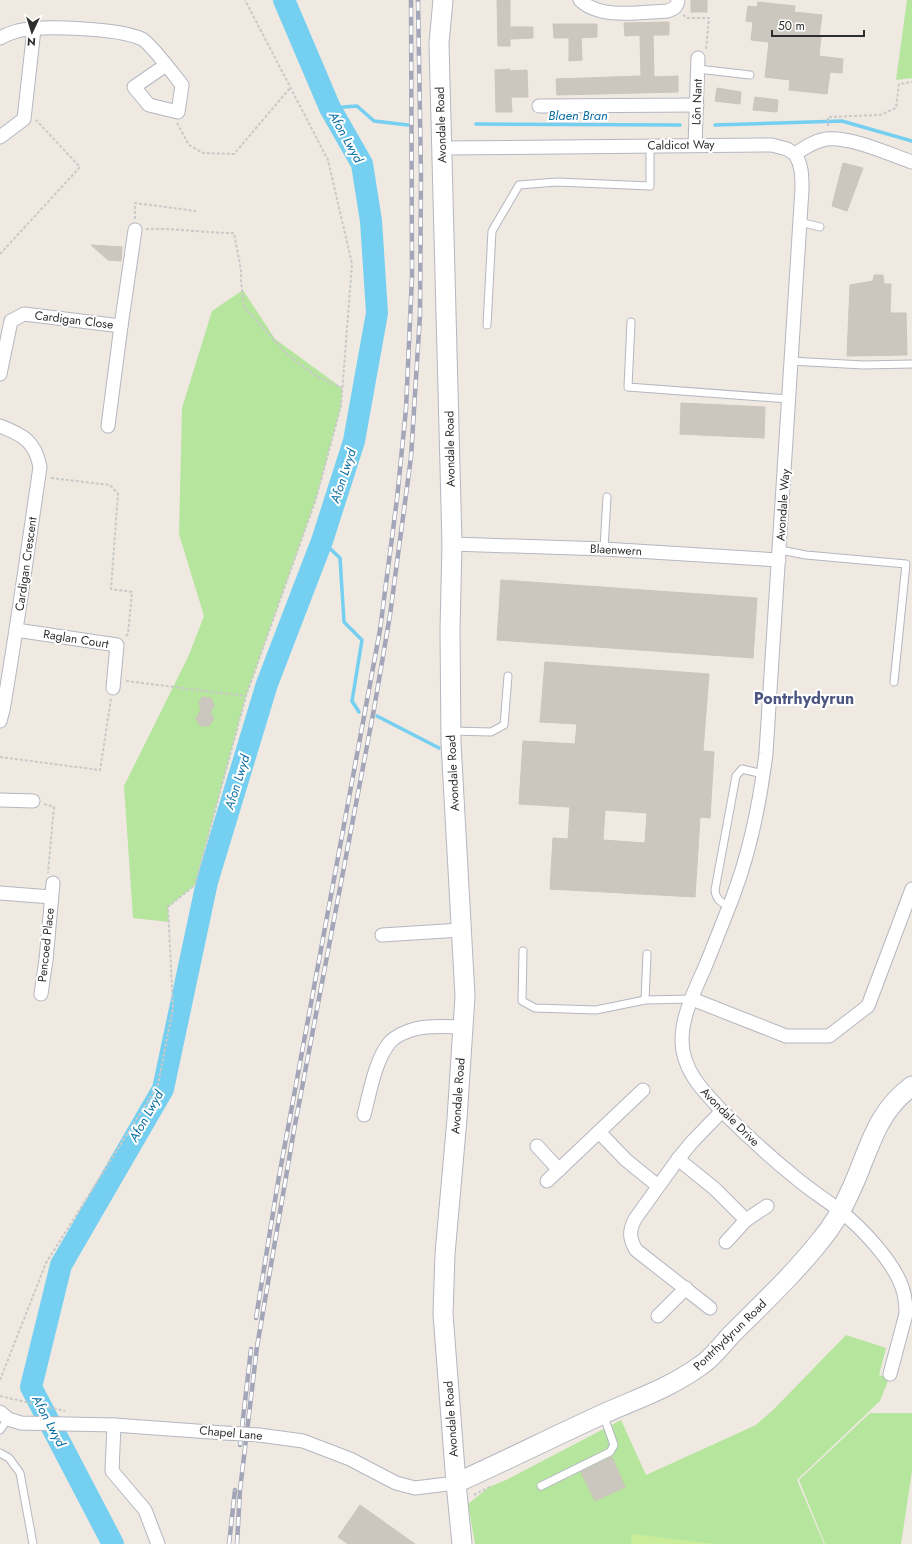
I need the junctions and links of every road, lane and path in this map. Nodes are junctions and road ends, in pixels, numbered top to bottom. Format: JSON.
{"nodes":[{"id":1,"x":245,"y":0,"type":"edge"},
{"id":2,"x":442,"y":0,"type":"edge"},
{"id":3,"x":580,"y":0,"type":"edge"},
{"id":4,"x":676,"y":5,"type":"edge"},
{"id":5,"x":34,"y":29,"type":"junction"},
{"id":6,"x":0,"y":38,"type":"edge"},
{"id":7,"x":698,"y":64,"type":"junction"},
{"id":8,"x":166,"y":65,"type":"junction"},
{"id":9,"x":750,"y":75,"type":"dead end"},
{"id":10,"x":912,"y":82,"type":"edge"},
{"id":11,"x":290,"y":88,"type":"junction"},
{"id":12,"x":697,"y":105,"type":"junction"},
{"id":13,"x":538,"y":106,"type":"dead end"},
{"id":14,"x":25,"y":109,"type":"junction"},
{"id":15,"x":178,"y":112,"type":"junction"},
{"id":16,"x":828,"y":130,"type":"dead end"},
{"id":17,"x":0,"y":137,"type":"edge"},
{"id":18,"x":695,"y":145,"type":"junction"},
{"id":19,"x":650,"y":146,"type":"junction"},
{"id":20,"x":442,"y":148,"type":"junction"},
{"id":21,"x":795,"y":154,"type":"junction"},
{"id":22,"x":912,"y":162,"type":"edge"},
{"id":23,"x":196,"y":211,"type":"dead end"},
{"id":24,"x":800,"y":222,"type":"junction"},
{"id":25,"x":820,"y":227,"type":"dead end"},
{"id":26,"x":134,"y":230,"type":"junction"},
{"id":27,"x":0,"y":254,"type":"edge"},
{"id":28,"x":631,"y":322,"type":"dead end"},
{"id":29,"x":487,"y":325,"type":"dead end"},
{"id":30,"x":121,"y":326,"type":"junction"},
{"id":31,"x":791,"y":361,"type":"junction"},
{"id":32,"x":912,"y":364,"type":"edge"},
{"id":33,"x":0,"y":374,"type":"edge"},
{"id":34,"x":342,"y":388,"type":"junction"},
{"id":35,"x":789,"y":399,"type":"junction"},
{"id":36,"x":0,"y":426,"type":"edge"},
{"id":37,"x":108,"y":426,"type":"dead end"},
{"id":38,"x":39,"y":477,"type":"junction"},
{"id":39,"x":607,"y":497,"type":"dead end"},
{"id":40,"x":452,"y":544,"type":"junction"},
{"id":41,"x":604,"y":549,"type":"junction"},
{"id":42,"x":779,"y":555,"type":"junction"},
{"id":43,"x":16,"y":630,"type":"junction"},
{"id":44,"x":117,"y":645,"type":"junction"},
{"id":45,"x":508,"y":676,"type":"dead end"},
{"id":46,"x":894,"y":682,"type":"dead end"},
{"id":47,"x":113,"y":684,"type":"junction"},
{"id":48,"x":246,"y":696,"type":"junction"},
{"id":49,"x":0,"y":721,"type":"edge"},
{"id":50,"x":451,"y":731,"type":"junction"},
{"id":51,"x":0,"y":757,"type":"edge"},
{"id":52,"x":763,"y":774,"type":"junction"},
{"id":53,"x":0,"y":800,"type":"edge"},
{"id":54,"x":33,"y":801,"type":"joint"},
{"id":55,"x":746,"y":855,"type":"joint"},
{"id":56,"x":53,"y":883,"type":"joint"},
{"id":57,"x":912,"y":889,"type":"edge"},
{"id":58,"x":0,"y":893,"type":"edge"},
{"id":59,"x":51,"y":897,"type":"junction"},
{"id":60,"x":729,"y":907,"type":"junction"},
{"id":61,"x":461,"y":930,"type":"junction"},
{"id":62,"x":382,"y":935,"type":"dead end"},
{"id":63,"x":523,"y":951,"type":"dead end"},
{"id":64,"x":647,"y":954,"type":"dead end"},
{"id":65,"x":41,"y":994,"type":"dead end"},
{"id":66,"x":692,"y":999,"type":"junction"},
{"id":67,"x":644,"y":1000,"type":"junction"},
{"id":68,"x":464,"y":1027,"type":"junction"},
{"id":69,"x":912,"y":1086,"type":"edge"},
{"id":70,"x":643,"y":1090,"type":"dead end"},
{"id":71,"x":722,"y":1111,"type":"junction"},
{"id":72,"x":364,"y":1115,"type":"dead end"},
{"id":73,"x":599,"y":1132,"type":"junction"},
{"id":74,"x":537,"y":1146,"type":"dead end"},
{"id":75,"x":678,"y":1159,"type":"junction"},
{"id":76,"x":559,"y":1170,"type":"junction"},
{"id":77,"x":547,"y":1181,"type":"dead end"},
{"id":78,"x":658,"y":1186,"type":"junction"},
{"id":79,"x":767,"y":1206,"type":"dead end"},
{"id":80,"x":841,"y":1211,"type":"junction"},
{"id":81,"x":746,"y":1220,"type":"junction"},
{"id":82,"x":726,"y":1242,"type":"dead end"},
{"id":83,"x":686,"y":1288,"type":"junction"},
{"id":84,"x":710,"y":1308,"type":"dead end"},
{"id":85,"x":658,"y":1316,"type":"dead end"},
{"id":86,"x":890,"y":1374,"type":"dead end"},
{"id":87,"x":0,"y":1380,"type":"edge"},
{"id":88,"x":0,"y":1396,"type":"edge"},
{"id":89,"x":56,"y":1408,"type":"dead end"},
{"id":90,"x":603,"y":1414,"type":"junction"},
{"id":91,"x":4,"y":1416,"type":"edge"},
{"id":92,"x":114,"y":1425,"type":"junction"},
{"id":93,"x":0,"y":1430,"type":"edge"},
{"id":94,"x":0,"y":1452,"type":"edge"},
{"id":95,"x":482,"y":1471,"type":"junction"},
{"id":96,"x":456,"y":1483,"type":"junction"},
{"id":97,"x":541,"y":1486,"type":"dead end"},
{"id":98,"x":471,"y":1498,"type":"dead end"},
{"id":99,"x":33,"y":1544,"type":"edge"},
{"id":100,"x":158,"y":1544,"type":"edge"},
{"id":101,"x":462,"y":1544,"type":"edge"}],
"edges":[{"from":1,"to":11,"type":"path"},
{"from":2,"to":20,"type":"street","name":"Avondale Road"},
{"from":3,"to":4,"type":"street"},
{"from":4,"to":7,"type":"path"},
{"from":5,"to":6,"type":"street"},
{"from":5,"to":8,"type":"street"},
{"from":5,"to":14,"type":"street"},
{"from":7,"to":9,"type":"lane"},
{"from":7,"to":12,"type":"street","name":"Lôn Nant"},
{"from":8,"to":15,"type":"street"},
{"from":8,"to":15,"type":"street"},
{"from":10,"to":16,"type":"path"},
{"from":11,"to":15,"type":"path"},
{"from":11,"to":34,"type":"path"},
{"from":12,"to":13,"type":"street"},
{"from":12,"to":18,"type":"street","name":"Lôn Nant"},
{"from":14,"to":17,"type":"street"},
{"from":14,"to":27,"type":"path"},
{"from":18,"to":19,"type":"street","name":"Caldicot Way"},
{"from":18,"to":21,"type":"street","name":"Caldicot Way"},
{"from":19,"to":20,"type":"street","name":"Caldicot Way"},
{"from":19,"to":29,"type":"lane"},
{"from":20,"to":40,"type":"street","name":"Avondale Road"},
{"from":21,"to":22,"type":"street"},
{"from":21,"to":24,"type":"street","name":"Avondale Way"},
{"from":23,"to":26,"type":"path"},
{"from":24,"to":25,"type":"lane"},
{"from":24,"to":31,"type":"street","name":"Avondale Way"},
{"from":26,"to":30,"type":"street","name":"Cardigan Close"},
{"from":26,"to":34,"type":"path"},
{"from":28,"to":35,"type":"lane"},
{"from":30,"to":33,"type":"street","name":"Cardigan Close"},
{"from":30,"to":37,"type":"street","name":"Cardigan Close"},
{"from":31,"to":32,"type":"lane"},
{"from":31,"to":35,"type":"street","name":"Avondale Way"},
{"from":34,"to":48,"type":"path"},
{"from":35,"to":42,"type":"street","name":"Avondale Way"},
{"from":36,"to":38,"type":"street","name":"Cardigan Crescent"},
{"from":38,"to":43,"type":"street","name":"Cardigan Crescent"},
{"from":38,"to":44,"type":"path"},
{"from":39,"to":41,"type":"lane"},
{"from":40,"to":41,"type":"street","name":"Blaenwern"},
{"from":40,"to":50,"type":"street","name":"Avondale Road"},
{"from":41,"to":42,"type":"street","name":"Blaenwern"},
{"from":42,"to":46,"type":"lane"},
{"from":42,"to":52,"type":"street","name":"Avondale Way"},
{"from":43,"to":44,"type":"street","name":"Raglan Court"},
{"from":43,"to":49,"type":"street","name":"Cardigan Crescent"},
{"from":44,"to":47,"type":"street","name":"Raglan Court"},
{"from":45,"to":50,"type":"lane"},
{"from":47,"to":48,"type":"path"},
{"from":47,"to":51,"type":"path"},
{"from":48,"to":87,"type":"path"},
{"from":50,"to":61,"type":"street","name":"Avondale Road"},
{"from":52,"to":55,"type":"street","name":"Avondale Way"},
{"from":52,"to":60,"type":"lane"},
{"from":53,"to":54,"type":"street"},
{"from":54,"to":56,"type":"path"},
{"from":55,"to":60,"type":"street","name":"Avondale Drive"},
{"from":56,"to":59,"type":"street","name":"Pencoed Place"},
{"from":57,"to":66,"type":"street"},
{"from":58,"to":59,"type":"street","name":"Pencoed Place"},
{"from":59,"to":65,"type":"street","name":"Pencoed Place"},
{"from":60,"to":66,"type":"street","name":"Avondale Drive"},
{"from":61,"to":62,"type":"street"},
{"from":61,"to":68,"type":"street","name":"Avondale Road"},
{"from":63,"to":67,"type":"lane"},
{"from":64,"to":67,"type":"lane"},
{"from":66,"to":67,"type":"lane"},
{"from":66,"to":71,"type":"street","name":"Avondale Drive"},
{"from":68,"to":72,"type":"street"},
{"from":68,"to":96,"type":"street","name":"Avondale Road"},
{"from":69,"to":80,"type":"street","name":"Pontrhydyrun Road"},
{"from":70,"to":73,"type":"street"},
{"from":71,"to":75,"type":"street"},
{"from":71,"to":80,"type":"street","name":"Avondale Drive"},
{"from":73,"to":76,"type":"street"},
{"from":73,"to":78,"type":"street"},
{"from":74,"to":76,"type":"street"},
{"from":75,"to":78,"type":"street"},
{"from":75,"to":81,"type":"street"},
{"from":76,"to":77,"type":"street"},
{"from":78,"to":83,"type":"street"},
{"from":79,"to":81,"type":"street"},
{"from":80,"to":86,"type":"street","name":"Avondale Drive"},
{"from":80,"to":90,"type":"street","name":"Pontrhydyrun Road"},
{"from":81,"to":82,"type":"street"},
{"from":83,"to":84,"type":"street"},
{"from":83,"to":85,"type":"street"},
{"from":88,"to":89,"type":"path"},
{"from":90,"to":95,"type":"street","name":"Pontrhydyrun Road"},
{"from":90,"to":97,"type":"lane"},
{"from":91,"to":92,"type":"street","name":"Chapel Lane"},
{"from":91,"to":93,"type":"lane"},
{"from":92,"to":96,"type":"street","name":"Chapel Lane","bridge":true},
{"from":92,"to":100,"type":"street"},
{"from":94,"to":99,"type":"lane"},
{"from":95,"to":96,"type":"street","name":"Pontrhydyrun Road"},
{"from":95,"to":98,"type":"path"},
{"from":96,"to":101,"type":"street","name":"Avondale Road"}]}
